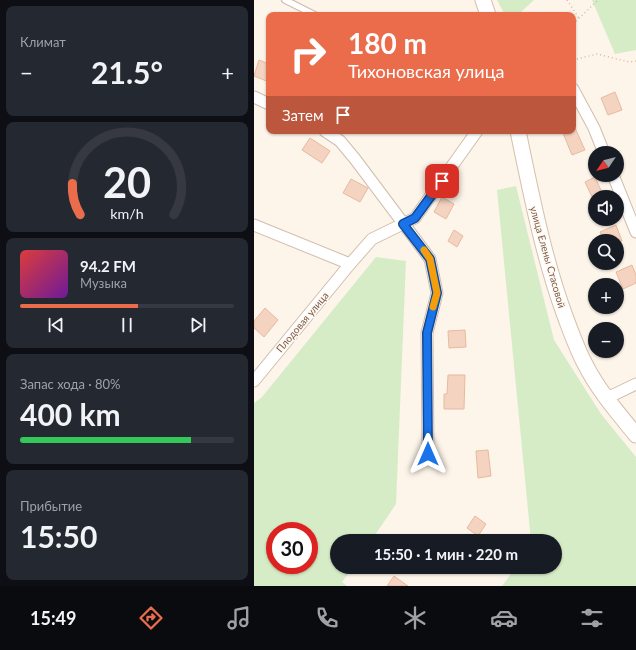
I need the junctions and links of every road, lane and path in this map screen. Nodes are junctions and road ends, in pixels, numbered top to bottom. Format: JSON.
{"nodes":[{"id":1,"x":285,"y":0,"type":"edge"},
{"id":2,"x":482,"y":0,"type":"edge"},
{"id":3,"x":567,"y":0,"type":"edge"},
{"id":4,"x":598,"y":0,"type":"edge"},
{"id":5,"x":309,"y":12,"type":"edge"},
{"id":6,"x":487,"y":12,"type":"edge"},
{"id":7,"x":575,"y":12,"type":"edge"},
{"id":8,"x":576,"y":14,"type":"edge"},
{"id":9,"x":579,"y":18,"type":"junction"},
{"id":10,"x":576,"y":21,"type":"edge"},
{"id":11,"x":576,"y":59,"type":"edge"},
{"id":12,"x":636,"y":61,"type":"edge"},
{"id":13,"x":576,"y":95,"type":"edge"},
{"id":14,"x":254,"y":97,"type":"edge"},
{"id":15,"x":266,"y":103,"type":"edge"},
{"id":16,"x":330,"y":134,"type":"edge"},
{"id":17,"x":475,"y":134,"type":"edge"},
{"id":18,"x":519,"y":134,"type":"edge"},
{"id":19,"x":601,"y":146,"type":"edge"},
{"id":20,"x":616,"y":182,"type":"edge"},
{"id":21,"x":403,"y":224,"type":"junction"},
{"id":22,"x":254,"y":225,"type":"edge"},
{"id":23,"x":636,"y":232,"type":"edge"},
{"id":24,"x":350,"y":264,"type":"junction"},
{"id":25,"x":254,"y":381,"type":"edge"},
{"id":26,"x":636,"y":384,"type":"edge"},
{"id":27,"x":607,"y":398,"type":"junction"},
{"id":28,"x":636,"y":435,"type":"edge"},
{"id":29,"x":428,"y":454,"type":"dead end"}],
"edges":[{"from":1,"to":5,"type":"lane"},
{"from":2,"to":6,"type":"main road"},
{"from":3,"to":7,"type":"path"},
{"from":4,"to":9,"type":"path"},
{"from":8,"to":9,"type":"path"},
{"from":9,"to":10,"type":"path"},
{"from":11,"to":12,"type":"path"},
{"from":13,"to":19,"type":"street"},
{"from":14,"to":15,"type":"street"},
{"from":16,"to":21,"type":"street"},
{"from":17,"to":21,"type":"street","name":"Плодовая улица"},
{"from":18,"to":27,"type":"main road","name":"улица Елены Стасовой"},
{"from":20,"to":23,"type":"street"},
{"from":21,"to":24,"type":"street","name":"Плодовая улица"},
{"from":21,"to":29,"type":"street"},
{"from":22,"to":24,"type":"street"},
{"from":24,"to":25,"type":"street","name":"Плодовая улица"},
{"from":26,"to":27,"type":"street"},
{"from":27,"to":28,"type":"main road","name":"улица Елены Стасовой"}]}
